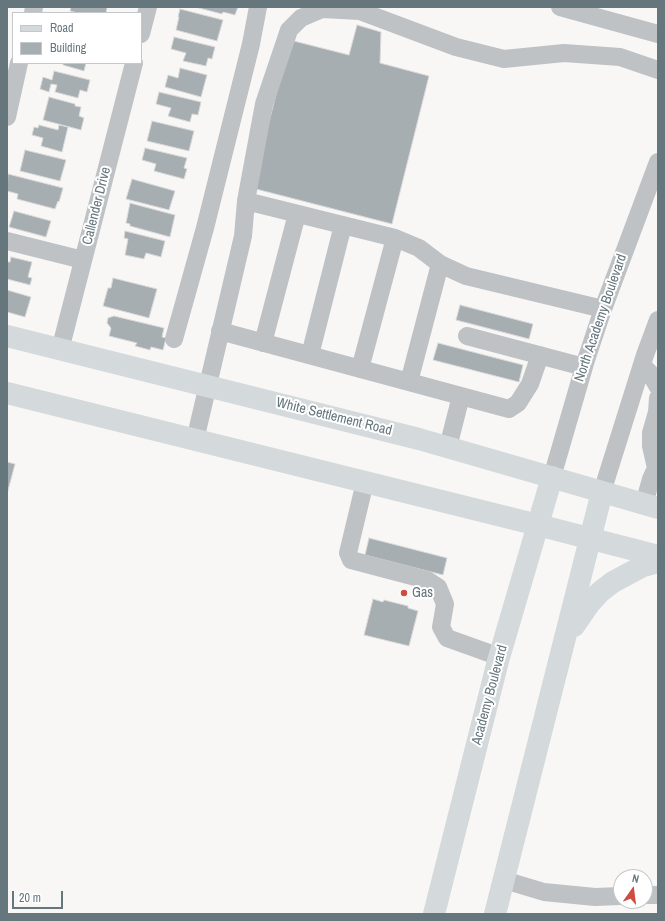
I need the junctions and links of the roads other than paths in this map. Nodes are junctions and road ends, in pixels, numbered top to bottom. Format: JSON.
{"nodes":[{"id":1,"x":148,"y":7,"type":"edge"},
{"id":2,"x":258,"y":7,"type":"edge"},
{"id":3,"x":560,"y":7,"type":"edge"},
{"id":4,"x":142,"y":30,"type":"edge"},
{"id":5,"x":658,"y":34,"type":"edge"},
{"id":6,"x":19,"y":64,"type":"edge"},
{"id":7,"x":134,"y":64,"type":"edge"},
{"id":8,"x":658,"y":70,"type":"edge"},
{"id":9,"x":7,"y":117,"type":"edge"},
{"id":10,"x":658,"y":162,"type":"edge"},
{"id":11,"x":246,"y":201,"type":"junction"},
{"id":12,"x":297,"y":214,"type":"junction"},
{"id":13,"x":343,"y":225,"type":"junction"},
{"id":14,"x":395,"y":238,"type":"junction"},
{"id":15,"x":7,"y":240,"type":"edge"},
{"id":16,"x":83,"y":260,"type":"junction"},
{"id":17,"x":440,"y":264,"type":"junction"},
{"id":18,"x":603,"y":309,"type":"junction"},
{"id":19,"x":658,"y":320,"type":"edge"},
{"id":20,"x":220,"y":331,"type":"junction"},
{"id":21,"x":7,"y":336,"type":"edge"},
{"id":22,"x":467,"y":336,"type":"dead end"},
{"id":23,"x":174,"y":339,"type":"dead end"},
{"id":24,"x":263,"y":343,"type":"junction"},
{"id":25,"x":60,"y":350,"type":"junction"},
{"id":26,"x":310,"y":355,"type":"junction"},
{"id":27,"x":540,"y":355,"type":"junction"},
{"id":28,"x":642,"y":365,"type":"junction"},
{"id":29,"x":584,"y":367,"type":"junction"},
{"id":30,"x":360,"y":369,"type":"junction"},
{"id":31,"x":409,"y":382,"type":"junction"},
{"id":32,"x":208,"y":386,"type":"junction"},
{"id":33,"x":658,"y":387,"type":"edge"},
{"id":34,"x":7,"y":393,"type":"edge"},
{"id":35,"x":461,"y":396,"type":"junction"},
{"id":36,"x":658,"y":398,"type":"edge"},
{"id":37,"x":624,"y":425,"type":"junction"},
{"id":38,"x":651,"y":433,"type":"junction"},
{"id":39,"x":195,"y":440,"type":"junction"},
{"id":40,"x":448,"y":447,"type":"junction"},
{"id":41,"x":657,"y":467,"type":"edge"},
{"id":42,"x":552,"y":477,"type":"junction"},
{"id":43,"x":365,"y":482,"type":"junction"},
{"id":44,"x":602,"y":492,"type":"junction"},
{"id":45,"x":651,"y":506,"type":"edge"},
{"id":46,"x":538,"y":525,"type":"junction"},
{"id":47,"x":591,"y":539,"type":"junction"},
{"id":48,"x":658,"y":556,"type":"edge"},
{"id":49,"x":658,"y":562,"type":"edge"},
{"id":50,"x":565,"y":638,"type":"junction"},
{"id":51,"x":500,"y":657,"type":"junction"},
{"id":52,"x":504,"y":880,"type":"junction"},
{"id":53,"x":613,"y":896,"type":"edge"},
{"id":54,"x":434,"y":914,"type":"edge"},
{"id":55,"x":495,"y":914,"type":"edge"}],
"edges":[{"from":1,"to":4,"type":"street"},
{"from":2,"to":23,"type":"street"},
{"from":3,"to":5,"type":"street"},
{"from":6,"to":9,"type":"street"},
{"from":7,"to":16,"type":"street","name":"Callender Drive"},
{"from":8,"to":11,"type":"street"},
{"from":10,"to":18,"type":"street","name":"North Academy Boulevard"},
{"from":11,"to":12,"type":"street"},
{"from":11,"to":20,"type":"street"},
{"from":12,"to":13,"type":"street"},
{"from":12,"to":24,"type":"street"},
{"from":13,"to":14,"type":"street"},
{"from":13,"to":26,"type":"street"},
{"from":14,"to":17,"type":"street"},
{"from":14,"to":30,"type":"street"},
{"from":15,"to":16,"type":"street"},
{"from":16,"to":25,"type":"street","name":"Callender Drive"},
{"from":17,"to":18,"type":"street"},
{"from":17,"to":31,"type":"street"},
{"from":18,"to":29,"type":"street","name":"North Academy Boulevard"},
{"from":19,"to":28,"type":"street"},
{"from":20,"to":24,"type":"street"},
{"from":20,"to":32,"type":"street"},
{"from":21,"to":25,"type":"main road","name":"White Settlement Road"},
{"from":22,"to":27,"type":"street"},
{"from":24,"to":26,"type":"street"},
{"from":25,"to":32,"type":"main road","name":"White Settlement Road"},
{"from":26,"to":30,"type":"street"},
{"from":27,"to":29,"type":"street"},
{"from":27,"to":35,"type":"street"},
{"from":28,"to":33,"type":"street"},
{"from":28,"to":37,"type":"street"},
{"from":29,"to":42,"type":"street","name":"North Academy Boulevard"},
{"from":30,"to":31,"type":"street"},
{"from":31,"to":35,"type":"street"},
{"from":32,"to":39,"type":"street"},
{"from":32,"to":40,"type":"main road","name":"White Settlement Road"},
{"from":34,"to":39,"type":"main road"},
{"from":35,"to":40,"type":"street"},
{"from":36,"to":38,"type":"street"},
{"from":37,"to":38,"type":"street"},
{"from":37,"to":44,"type":"street"},
{"from":38,"to":41,"type":"street"},
{"from":39,"to":43,"type":"main road"},
{"from":40,"to":42,"type":"main road","name":"White Settlement Road"},
{"from":41,"to":45,"type":"street"},
{"from":42,"to":44,"type":"main road","name":"White Settlement Road"},
{"from":42,"to":46,"type":"main road","name":"Academy Boulevard"},
{"from":43,"to":46,"type":"main road"},
{"from":43,"to":51,"type":"street"},
{"from":44,"to":45,"type":"main road","name":"White Settlement Road"},
{"from":44,"to":47,"type":"main road"},
{"from":46,"to":47,"type":"main road"},
{"from":46,"to":51,"type":"main road","name":"Academy Boulevard"},
{"from":47,"to":48,"type":"main road"},
{"from":47,"to":50,"type":"main road"},
{"from":49,"to":50,"type":"main road"},
{"from":50,"to":52,"type":"main road"},
{"from":51,"to":54,"type":"main road","name":"Academy Boulevard"},
{"from":52,"to":53,"type":"street"},
{"from":52,"to":55,"type":"main road"}]}
